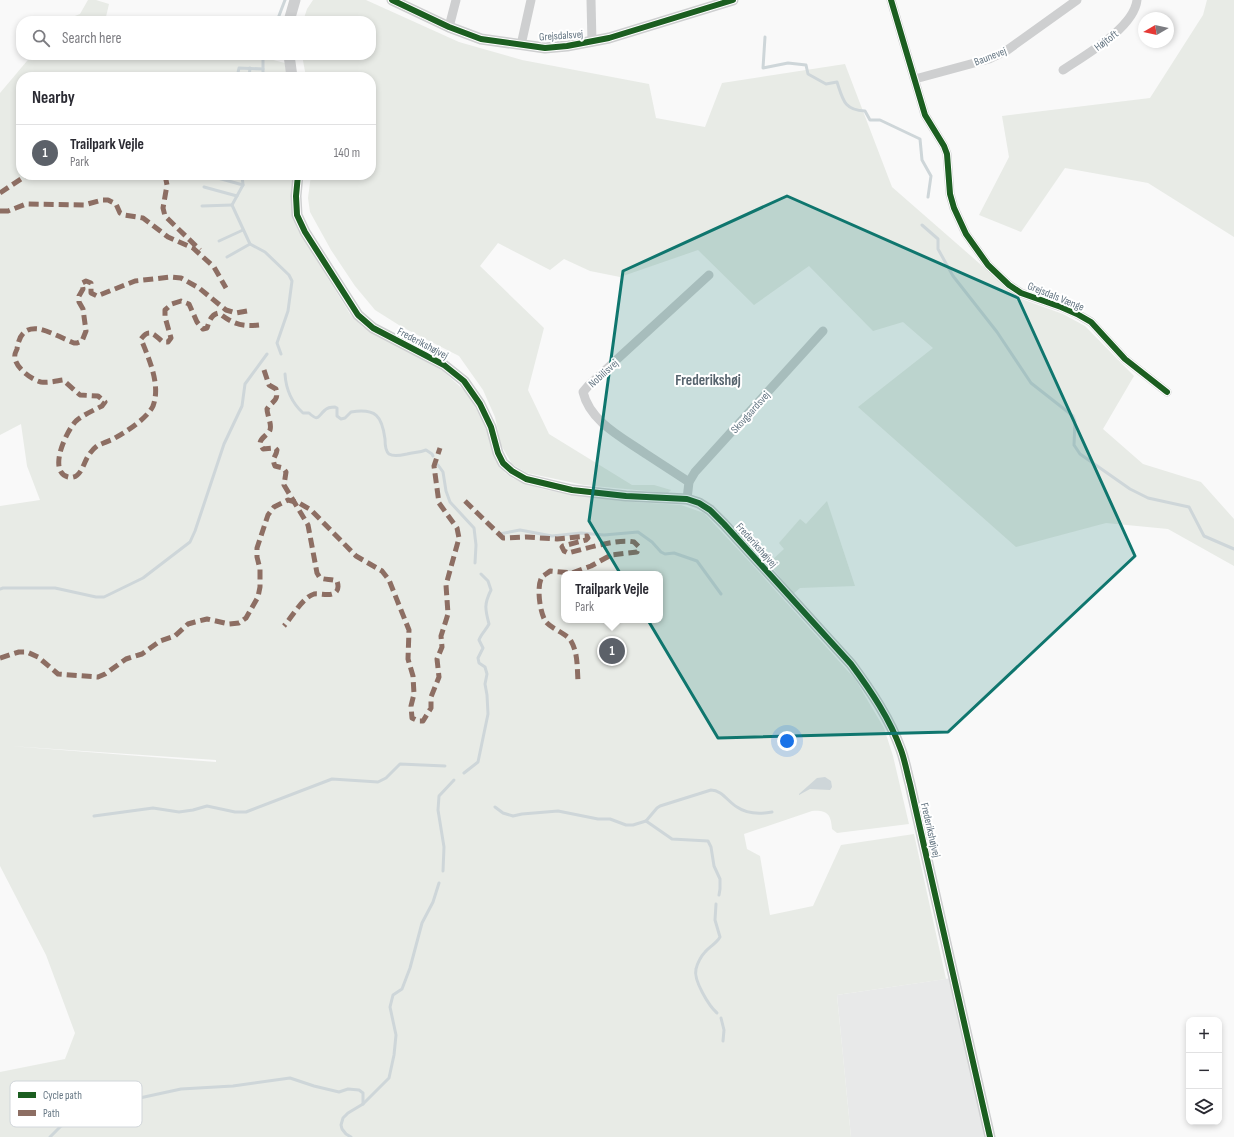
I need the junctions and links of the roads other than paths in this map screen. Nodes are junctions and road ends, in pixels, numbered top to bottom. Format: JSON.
{"nodes":[{"id":1,"x":295,"y":0,"type":"edge"},
{"id":2,"x":392,"y":0,"type":"edge"},
{"id":3,"x":456,"y":0,"type":"edge"},
{"id":4,"x":531,"y":0,"type":"edge"},
{"id":5,"x":591,"y":0,"type":"edge"},
{"id":6,"x":734,"y":0,"type":"edge"},
{"id":7,"x":891,"y":0,"type":"edge"},
{"id":8,"x":1077,"y":0,"type":"edge"},
{"id":9,"x":1137,"y":0,"type":"edge"},
{"id":10,"x":290,"y":16,"type":"edge"},
{"id":11,"x":449,"y":27,"type":"junction"},
{"id":12,"x":592,"y":42,"type":"junction"},
{"id":13,"x":521,"y":46,"type":"junction"},
{"id":14,"x":290,"y":60,"type":"edge"},
{"id":15,"x":1063,"y":70,"type":"dead end"},
{"id":16,"x":291,"y":72,"type":"edge"},
{"id":17,"x":915,"y":79,"type":"junction"},
{"id":18,"x":298,"y":180,"type":"edge"},
{"id":19,"x":709,"y":275,"type":"dead end"},
{"id":20,"x":824,"y":331,"type":"dead end"},
{"id":21,"x":1167,"y":392,"type":"dead end"},
{"id":22,"x":689,"y":482,"type":"junction"},
{"id":23,"x":687,"y":499,"type":"junction"},
{"id":24,"x":990,"y":1137,"type":"edge"}],
"edges":[{"from":1,"to":10,"type":"street"},
{"from":2,"to":11,"type":"street","name":"Grejsdalsvej"},
{"from":3,"to":11,"type":"street"},
{"from":4,"to":13,"type":"street"},
{"from":5,"to":12,"type":"street"},
{"from":6,"to":12,"type":"street","name":"Grejsdalsvej"},
{"from":7,"to":17,"type":"street","name":"Grejsdals Vænge"},
{"from":8,"to":17,"type":"street","name":"Baunevej"},
{"from":9,"to":15,"type":"street","name":"Højtoft"},
{"from":11,"to":13,"type":"street","name":"Grejsdalsvej"},
{"from":12,"to":13,"type":"street","name":"Grejsdalsvej"},
{"from":14,"to":16,"type":"street"},
{"from":17,"to":21,"type":"street","name":"Grejsdals Vænge"},
{"from":18,"to":23,"type":"street","name":"Frederikshøjvej"},
{"from":19,"to":22,"type":"street","name":"Nobilisvej"},
{"from":20,"to":22,"type":"street","name":"Skovgaardsvej"},
{"from":22,"to":23,"type":"street","name":"Skovgaardsvej"},
{"from":23,"to":24,"type":"street","name":"Frederikshøjvej"}]}
